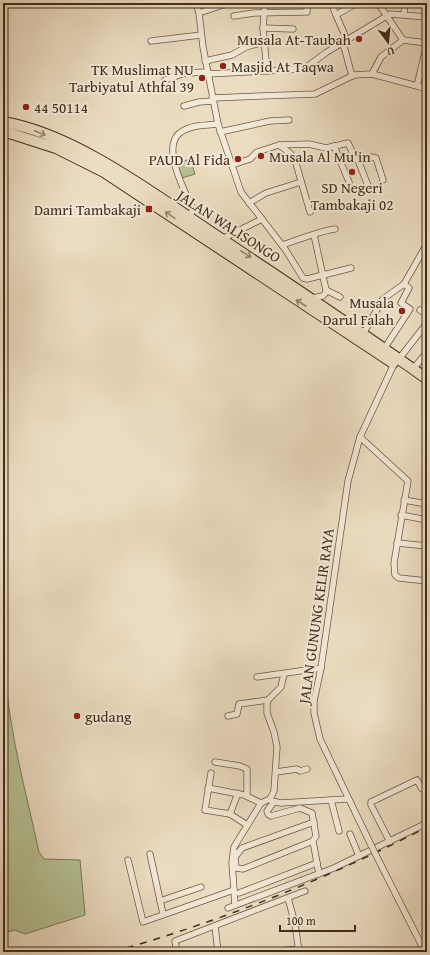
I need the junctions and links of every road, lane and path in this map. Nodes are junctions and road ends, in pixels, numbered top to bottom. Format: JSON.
{"nodes":[{"id":1,"x":28,"y":3,"type":"edge"},
{"id":2,"x":45,"y":3,"type":"edge"},
{"id":3,"x":196,"y":3,"type":"edge"},
{"id":4,"x":229,"y":3,"type":"edge"},
{"id":5,"x":265,"y":3,"type":"edge"},
{"id":6,"x":311,"y":3,"type":"edge"},
{"id":7,"x":331,"y":3,"type":"edge"},
{"id":8,"x":357,"y":3,"type":"edge"},
{"id":9,"x":378,"y":3,"type":"edge"},
{"id":10,"x":405,"y":3,"type":"edge"},
{"id":11,"x":222,"y":4,"type":"edge"},
{"id":12,"x":264,"y":12,"type":"junction"},
{"id":13,"x":199,"y":13,"type":"junction"},
{"id":14,"x":404,"y":14,"type":"junction"},
{"id":15,"x":336,"y":15,"type":"junction"},
{"id":16,"x":234,"y":16,"type":"dead end"},
{"id":17,"x":386,"y":16,"type":"junction"},
{"id":18,"x":427,"y":18,"type":"edge"},
{"id":19,"x":263,"y":28,"type":"junction"},
{"id":20,"x":293,"y":29,"type":"dead end"},
{"id":21,"x":201,"y":35,"type":"junction"},
{"id":22,"x":404,"y":40,"type":"junction"},
{"id":23,"x":151,"y":41,"type":"dead end"},
{"id":24,"x":344,"y":41,"type":"junction"},
{"id":25,"x":264,"y":42,"type":"junction"},
{"id":26,"x":427,"y":43,"type":"edge"},
{"id":27,"x":425,"y":57,"type":"edge"},
{"id":28,"x":205,"y":61,"type":"junction"},
{"id":29,"x":267,"y":71,"type":"junction"},
{"id":30,"x":207,"y":73,"type":"junction"},
{"id":31,"x":372,"y":74,"type":"junction"},
{"id":32,"x":352,"y":76,"type":"junction"},
{"id":33,"x":165,"y":80,"type":"dead end"},
{"id":34,"x":417,"y":86,"type":"junction"},
{"id":35,"x":427,"y":89,"type":"edge"},
{"id":36,"x":212,"y":99,"type":"junction"},
{"id":37,"x":184,"y":106,"type":"dead end"},
{"id":38,"x":289,"y":120,"type":"dead end"},
{"id":39,"x":3,"y":122,"type":"edge"},
{"id":40,"x":218,"y":124,"type":"junction"},
{"id":41,"x":3,"y":130,"type":"edge"},
{"id":42,"x":220,"y":132,"type":"junction"},
{"id":43,"x":279,"y":145,"type":"junction"},
{"id":44,"x":334,"y":146,"type":"junction"},
{"id":45,"x":358,"y":160,"type":"junction"},
{"id":46,"x":232,"y":164,"type":"junction"},
{"id":47,"x":383,"y":180,"type":"dead end"},
{"id":48,"x":301,"y":182,"type":"junction"},
{"id":49,"x":348,"y":182,"type":"dead end"},
{"id":50,"x":370,"y":191,"type":"dead end"},
{"id":51,"x":249,"y":203,"type":"junction"},
{"id":52,"x":310,"y":212,"type":"dead end"},
{"id":53,"x":190,"y":217,"type":"junction"},
{"id":54,"x":262,"y":219,"type":"junction"},
{"id":55,"x":335,"y":229,"type":"dead end"},
{"id":56,"x":314,"y":236,"type":"junction"},
{"id":57,"x":222,"y":239,"type":"junction"},
{"id":58,"x":282,"y":245,"type":"junction"},
{"id":59,"x":427,"y":249,"type":"edge"},
{"id":60,"x":351,"y":268,"type":"dead end"},
{"id":61,"x":324,"y":275,"type":"junction"},
{"id":62,"x":404,"y":284,"type":"junction"},
{"id":63,"x":327,"y":291,"type":"junction"},
{"id":64,"x":340,"y":297,"type":"dead end"},
{"id":65,"x":312,"y":298,"type":"junction"},
{"id":66,"x":420,"y":310,"type":"dead end"},
{"id":67,"x":427,"y":315,"type":"edge"},
{"id":68,"x":427,"y":323,"type":"edge"},
{"id":69,"x":363,"y":334,"type":"junction"},
{"id":70,"x":384,"y":349,"type":"junction"},
{"id":71,"x":427,"y":352,"type":"edge"},
{"id":72,"x":396,"y":362,"type":"junction"},
{"id":73,"x":413,"y":369,"type":"junction"},
{"id":74,"x":427,"y":379,"type":"edge"},
{"id":75,"x":427,"y":386,"type":"edge"},
{"id":76,"x":360,"y":437,"type":"junction"},
{"id":77,"x":404,"y":500,"type":"junction"},
{"id":78,"x":427,"y":504,"type":"edge"},
{"id":79,"x":401,"y":515,"type":"junction"},
{"id":80,"x":427,"y":520,"type":"edge"},
{"id":81,"x":397,"y":543,"type":"junction"},
{"id":82,"x":427,"y":546,"type":"edge"},
{"id":83,"x":427,"y":581,"type":"edge"},
{"id":84,"x":321,"y":668,"type":"junction"},
{"id":85,"x":284,"y":674,"type":"junction"},
{"id":86,"x":258,"y":677,"type":"dead end"},
{"id":87,"x":268,"y":700,"type":"junction"},
{"id":88,"x":228,"y":716,"type":"dead end"},
{"id":89,"x":215,"y":762,"type":"dead end"},
{"id":90,"x":307,"y":769,"type":"dead end"},
{"id":91,"x":211,"y":772,"type":"dead end"},
{"id":92,"x":276,"y":772,"type":"junction"},
{"id":93,"x":208,"y":788,"type":"junction"},
{"id":94,"x":427,"y":788,"type":"edge"},
{"id":95,"x":238,"y":793,"type":"junction"},
{"id":96,"x":247,"y":796,"type":"junction"},
{"id":97,"x":348,"y":799,"type":"junction"},
{"id":98,"x":272,"y":800,"type":"junction"},
{"id":99,"x":331,"y":800,"type":"junction"},
{"id":100,"x":261,"y":803,"type":"junction"},
{"id":101,"x":230,"y":814,"type":"junction"},
{"id":102,"x":314,"y":822,"type":"junction"},
{"id":103,"x":427,"y":823,"type":"edge"},
{"id":104,"x":247,"y":825,"type":"junction"},
{"id":105,"x":339,"y":831,"type":"dead end"},
{"id":106,"x":350,"y":834,"type":"dead end"},
{"id":107,"x":314,"y":842,"type":"junction"},
{"id":108,"x":390,"y":842,"type":"junction"},
{"id":109,"x":150,"y":854,"type":"dead end"},
{"id":110,"x":359,"y":856,"type":"junction"},
{"id":111,"x":128,"y":860,"type":"dead end"},
{"id":112,"x":317,"y":863,"type":"junction"},
{"id":113,"x":319,"y":874,"type":"junction"},
{"id":114,"x":201,"y":887,"type":"dead end"},
{"id":115,"x":236,"y":891,"type":"junction"},
{"id":116,"x":305,"y":891,"type":"dead end"},
{"id":117,"x":288,"y":898,"type":"junction"},
{"id":118,"x":160,"y":901,"type":"junction"},
{"id":119,"x":235,"y":905,"type":"junction"},
{"id":120,"x":228,"y":908,"type":"dead end"},
{"id":121,"x":163,"y":914,"type":"junction"},
{"id":122,"x":215,"y":926,"type":"junction"},
{"id":123,"x":299,"y":951,"type":"edge"},
{"id":124,"x":176,"y":952,"type":"edge"},
{"id":125,"x":218,"y":952,"type":"edge"},
{"id":126,"x":270,"y":952,"type":"edge"},
{"id":127,"x":425,"y":952,"type":"edge"}],
"edges":[{"from":1,"to":2,"type":"street"},
{"from":3,"to":13,"type":"street"},
{"from":4,"to":11,"type":"street"},
{"from":5,"to":12,"type":"street"},
{"from":6,"to":12,"type":"street"},
{"from":7,"to":15,"type":"street"},
{"from":8,"to":15,"type":"street"},
{"from":9,"to":17,"type":"street"},
{"from":10,"to":14,"type":"street"},
{"from":11,"to":13,"type":"street"},
{"from":12,"to":16,"type":"street"},
{"from":12,"to":19,"type":"street"},
{"from":13,"to":21,"type":"street"},
{"from":14,"to":17,"type":"street"},
{"from":14,"to":18,"type":"street"},
{"from":15,"to":24,"type":"street"},
{"from":17,"to":22,"type":"street"},
{"from":17,"to":24,"type":"street"},
{"from":19,"to":20,"type":"street"},
{"from":19,"to":25,"type":"street"},
{"from":21,"to":23,"type":"street"},
{"from":21,"to":28,"type":"street"},
{"from":22,"to":26,"type":"street"},
{"from":22,"to":31,"type":"street"},
{"from":24,"to":29,"type":"street"},
{"from":24,"to":32,"type":"street"},
{"from":25,"to":28,"type":"street"},
{"from":25,"to":29,"type":"street"},
{"from":26,"to":27,"type":"street"},
{"from":27,"to":34,"type":"street"},
{"from":28,"to":30,"type":"street"},
{"from":29,"to":30,"type":"street"},
{"from":30,"to":33,"type":"street"},
{"from":30,"to":36,"type":"street"},
{"from":31,"to":32,"type":"street"},
{"from":31,"to":34,"type":"street"},
{"from":32,"to":36,"type":"street"},
{"from":34,"to":35,"type":"street"},
{"from":36,"to":37,"type":"street"},
{"from":36,"to":40,"type":"street"},
{"from":38,"to":42,"type":"street"},
{"from":39,"to":53,"type":"highway","name":"JALAN WALISONGO","one_way":true},
{"from":40,"to":42,"type":"street"},
{"from":40,"to":53,"type":"street"},
{"from":72,"to":41,"type":"highway","name":"JALAN WALISONGO","one_way":true},
{"from":42,"to":46,"type":"street"},
{"from":43,"to":44,"type":"street"},
{"from":43,"to":46,"type":"street"},
{"from":43,"to":48,"type":"street"},
{"from":44,"to":45,"type":"street"},
{"from":44,"to":49,"type":"street"},
{"from":45,"to":47,"type":"street"},
{"from":45,"to":50,"type":"street"},
{"from":46,"to":51,"type":"street"},
{"from":48,"to":51,"type":"street"},
{"from":48,"to":52,"type":"street"},
{"from":51,"to":54,"type":"street"},
{"from":53,"to":57,"type":"highway","name":"JALAN WALISONGO"},
{"from":54,"to":57,"type":"street"},
{"from":54,"to":58,"type":"street"},
{"from":55,"to":56,"type":"street"},
{"from":56,"to":58,"type":"street"},
{"from":56,"to":61,"type":"street"},
{"from":57,"to":65,"type":"highway","name":"JALAN WALISONGO","one_way":true},
{"from":58,"to":61,"type":"street"},
{"from":59,"to":62,"type":"street"},
{"from":60,"to":61,"type":"street"},
{"from":61,"to":63,"type":"street"},
{"from":62,"to":69,"type":"street"},
{"from":62,"to":70,"type":"street"},
{"from":63,"to":64,"type":"street"},
{"from":63,"to":65,"type":"street"},
{"from":65,"to":69,"type":"highway","name":"JALAN WALISONGO"},
{"from":66,"to":67,"type":"street"},
{"from":68,"to":72,"type":"street","name":"JALAN GUNUNG KELIR RAYA"},
{"from":69,"to":70,"type":"highway","name":"JALAN WALISONGO"},
{"from":70,"to":72,"type":"highway","name":"JALAN WALISONGO"},
{"from":71,"to":73,"type":"street"},
{"from":72,"to":73,"type":"highway","name":"JALAN WALISONGO"},
{"from":72,"to":75,"type":"highway","name":"JALAN WALISONGO"},
{"from":72,"to":76,"type":"street","name":"JALAN GUNUNG KELIR RAYA"},
{"from":73,"to":74,"type":"highway","name":"JALAN WALISONGO"},
{"from":76,"to":77,"type":"street"},
{"from":76,"to":84,"type":"street","name":"JALAN GUNUNG KELIR RAYA"},
{"from":77,"to":78,"type":"street"},
{"from":77,"to":79,"type":"street"},
{"from":79,"to":80,"type":"street"},
{"from":79,"to":81,"type":"street"},
{"from":81,"to":82,"type":"street"},
{"from":81,"to":83,"type":"street"},
{"from":84,"to":85,"type":"street"},
{"from":84,"to":97,"type":"street","name":"JALAN GUNUNG KELIR RAYA"},
{"from":85,"to":86,"type":"street"},
{"from":85,"to":87,"type":"street"},
{"from":87,"to":88,"type":"street"},
{"from":87,"to":92,"type":"street"},
{"from":89,"to":96,"type":"street"},
{"from":90,"to":92,"type":"street"},
{"from":91,"to":93,"type":"street"},
{"from":92,"to":98,"type":"street"},
{"from":93,"to":95,"type":"street"},
{"from":93,"to":101,"type":"street"},
{"from":94,"to":108,"type":"street"},
{"from":95,"to":96,"type":"street"},
{"from":95,"to":101,"type":"street"},
{"from":96,"to":100,"type":"street"},
{"from":97,"to":99,"type":"street"},
{"from":97,"to":127,"type":"street","name":"JALAN GUNUNG KELIR RAYA","bridge":true},
{"from":98,"to":99,"type":"street"},
{"from":98,"to":100,"type":"street"},
{"from":98,"to":102,"type":"street"},
{"from":99,"to":105,"type":"street"},
{"from":100,"to":104,"type":"street"},
{"from":101,"to":104,"type":"street"},
{"from":102,"to":107,"type":"street"},
{"from":102,"to":107,"type":"street"},
{"from":103,"to":108,"type":"street"},
{"from":104,"to":115,"type":"street"},
{"from":106,"to":110,"type":"street"},
{"from":107,"to":112,"type":"street"},
{"from":108,"to":110,"type":"street"},
{"from":109,"to":118,"type":"street"},
{"from":110,"to":113,"type":"street"},
{"from":111,"to":121,"type":"street"},
{"from":112,"to":113,"type":"street"},
{"from":112,"to":115,"type":"street"},
{"from":113,"to":119,"type":"street"},
{"from":114,"to":118,"type":"street"},
{"from":115,"to":119,"type":"street"},
{"from":115,"to":121,"type":"street"},
{"from":116,"to":117,"type":"street"},
{"from":117,"to":122,"type":"street"},
{"from":117,"to":123,"type":"street"},
{"from":118,"to":121,"type":"street"},
{"from":119,"to":120,"type":"street"},
{"from":122,"to":124,"type":"street"},
{"from":122,"to":125,"type":"street"},
{"from":123,"to":126,"type":"street"}]}
